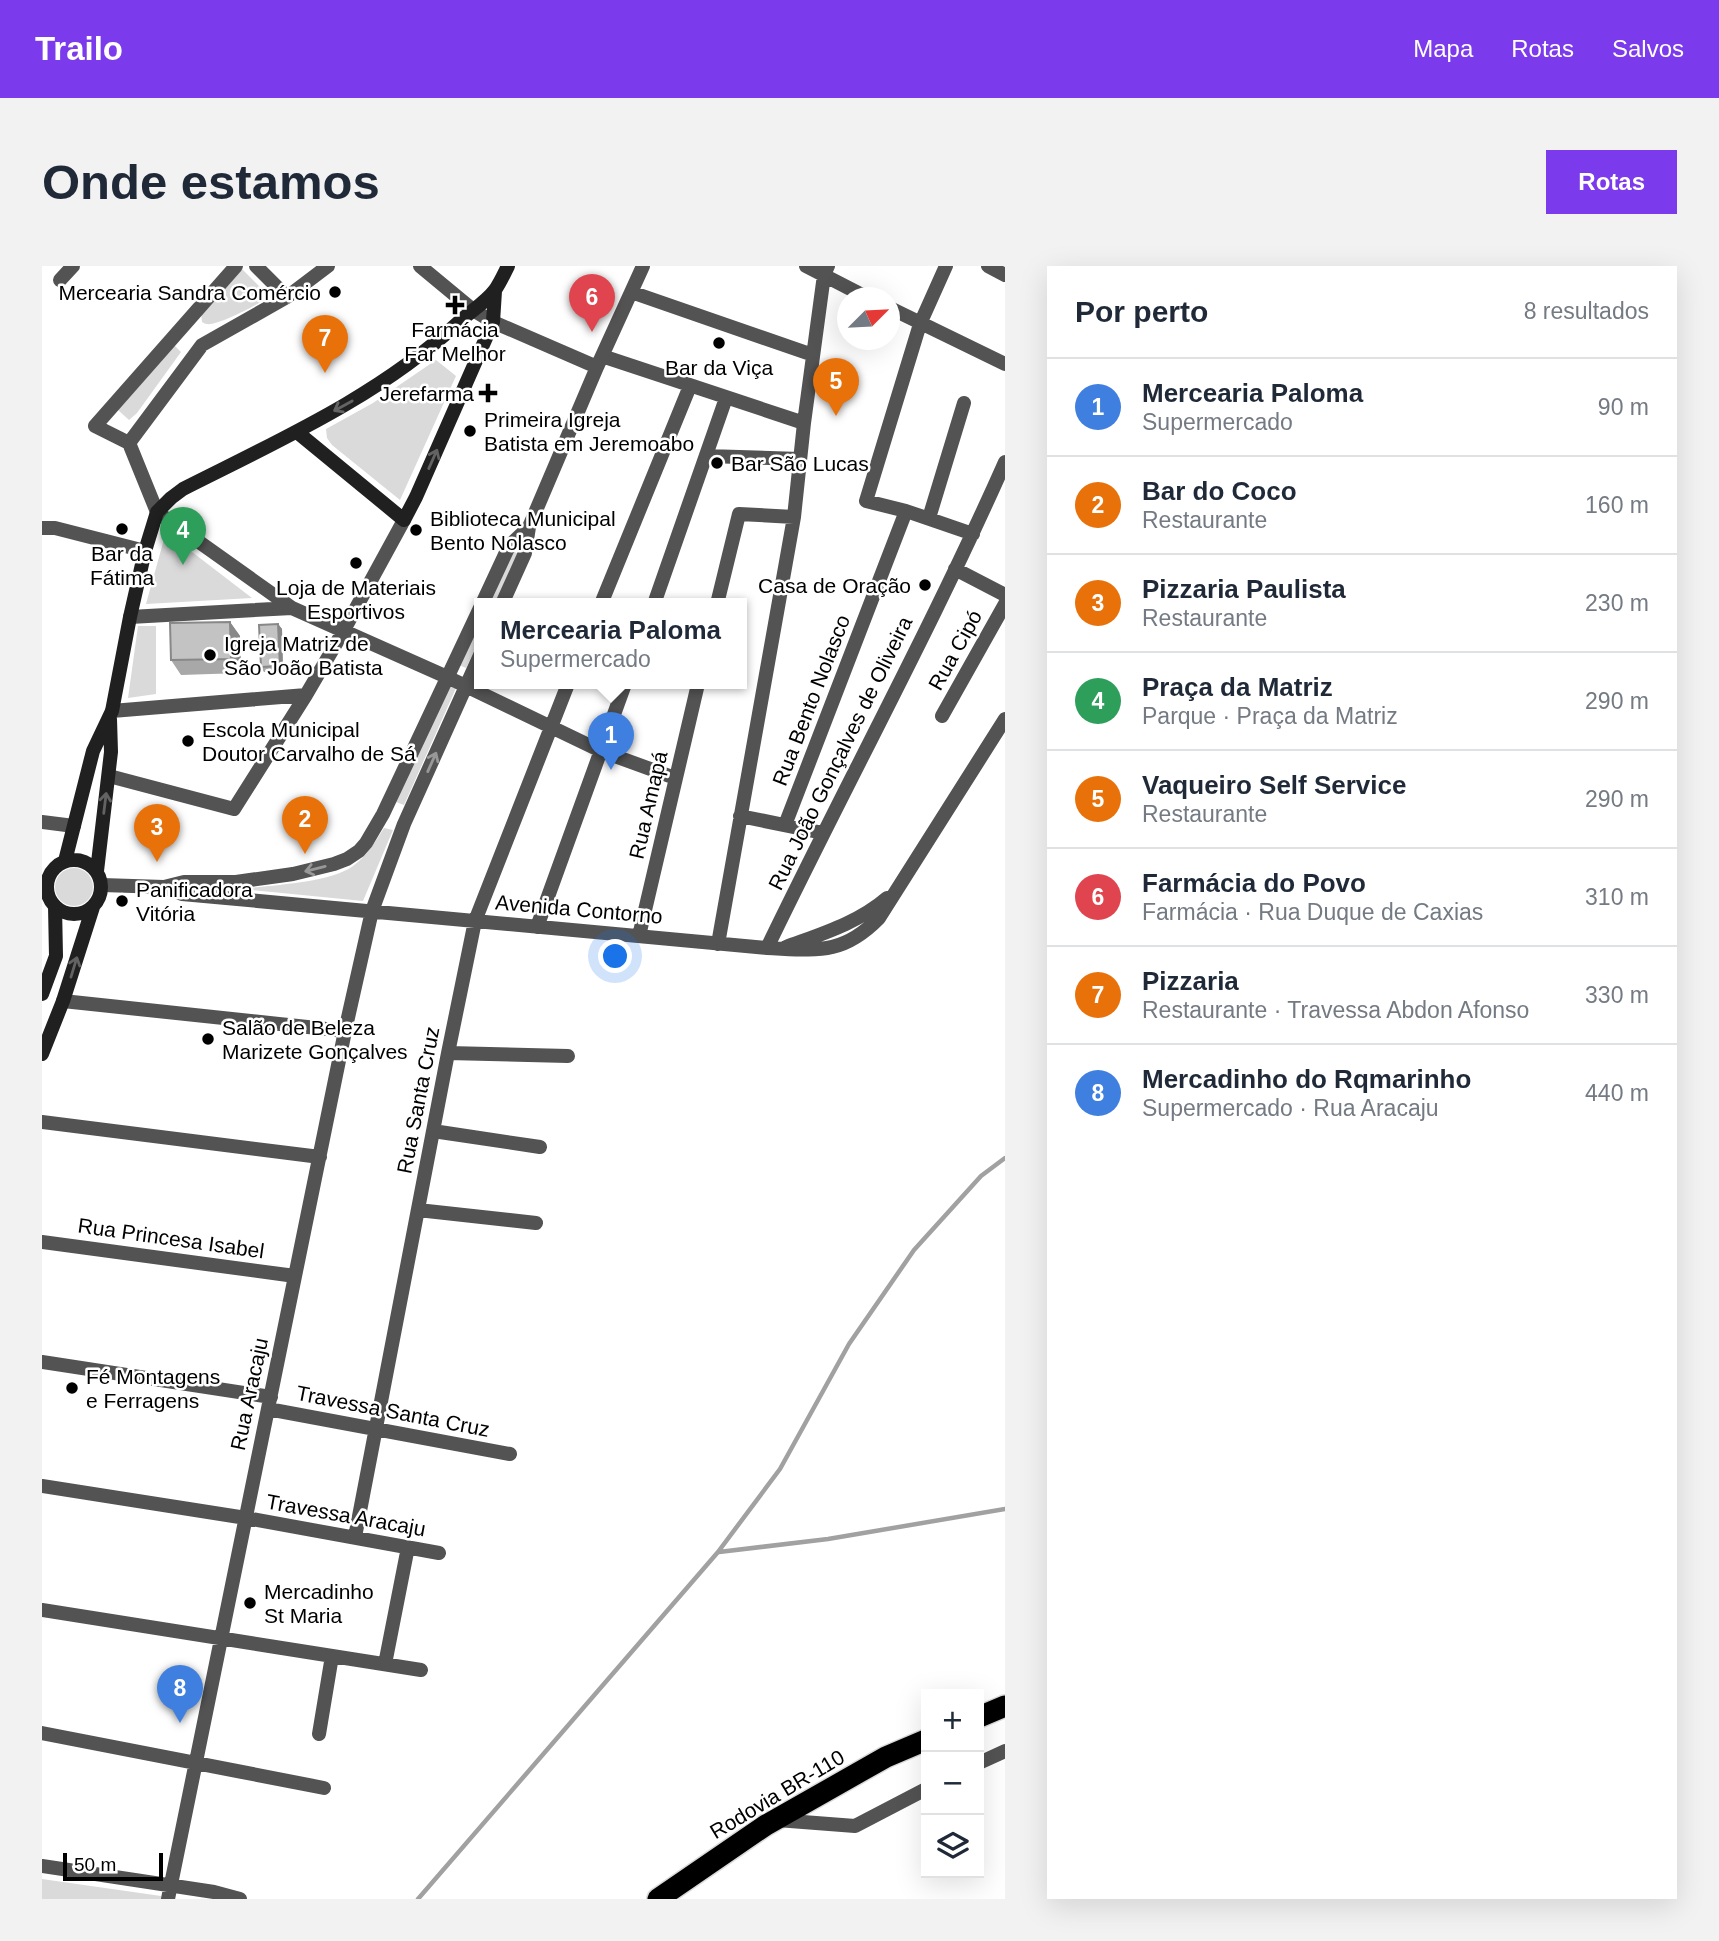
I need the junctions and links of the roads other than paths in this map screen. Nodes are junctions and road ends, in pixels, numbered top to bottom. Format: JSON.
{"nodes":[{"id":1,"x":73,"y":266,"type":"edge"},
{"id":2,"x":236,"y":266,"type":"edge"},
{"id":3,"x":256,"y":266,"type":"edge"},
{"id":4,"x":328,"y":266,"type":"edge"},
{"id":5,"x":421,"y":266,"type":"edge"},
{"id":6,"x":508,"y":266,"type":"edge"},
{"id":7,"x":643,"y":266,"type":"edge"},
{"id":8,"x":806,"y":266,"type":"edge"},
{"id":9,"x":946,"y":266,"type":"edge"},
{"id":10,"x":988,"y":266,"type":"edge"},
{"id":11,"x":826,"y":271,"type":"edge"},
{"id":12,"x":1005,"y":275,"type":"edge"},
{"id":13,"x":60,"y":280,"type":"dead end"},
{"id":14,"x":851,"y":287,"type":"edge"},
{"id":15,"x":495,"y":291,"type":"junction"},
{"id":16,"x":631,"y":292,"type":"junction"},
{"id":17,"x":287,"y":297,"type":"junction"},
{"id":18,"x":472,"y":310,"type":"junction"},
{"id":19,"x":900,"y":313,"type":"edge"},
{"id":20,"x":493,"y":322,"type":"junction"},
{"id":21,"x":920,"y":324,"type":"junction"},
{"id":22,"x":183,"y":326,"type":"junction"},
{"id":23,"x":202,"y":345,"type":"junction"},
{"id":24,"x":813,"y":355,"type":"junction"},
{"id":25,"x":600,"y":362,"type":"junction"},
{"id":26,"x":1005,"y":365,"type":"edge"},
{"id":27,"x":690,"y":386,"type":"junction"},
{"id":28,"x":726,"y":398,"type":"junction"},
{"id":29,"x":964,"y":403,"type":"dead end"},
{"id":30,"x":804,"y":423,"type":"junction"},
{"id":31,"x":297,"y":432,"type":"junction"},
{"id":32,"x":129,"y":443,"type":"junction"},
{"id":33,"x":706,"y":456,"type":"junction"},
{"id":34,"x":800,"y":459,"type":"junction"},
{"id":35,"x":1005,"y":462,"type":"edge"},
{"id":36,"x":906,"y":511,"type":"junction"},
{"id":37,"x":157,"y":512,"type":"junction"},
{"id":38,"x":794,"y":517,"type":"junction"},
{"id":39,"x":929,"y":518,"type":"junction"},
{"id":40,"x":404,"y":520,"type":"junction"},
{"id":41,"x":528,"y":527,"type":"junction"},
{"id":42,"x":42,"y":528,"type":"edge"},
{"id":43,"x":973,"y":534,"type":"junction"},
{"id":44,"x":145,"y":551,"type":"junction"},
{"id":45,"x":955,"y":569,"type":"junction"},
{"id":46,"x":1005,"y":595,"type":"edge"},
{"id":47,"x":485,"y":598,"type":"edge"},
{"id":48,"x":505,"y":598,"type":"edge"},
{"id":49,"x":603,"y":598,"type":"edge"},
{"id":50,"x":656,"y":598,"type":"edge"},
{"id":51,"x":718,"y":598,"type":"edge"},
{"id":52,"x":1005,"y":604,"type":"edge"},
{"id":53,"x":292,"y":608,"type":"junction"},
{"id":54,"x":130,"y":617,"type":"junction"},
{"id":55,"x":474,"y":621,"type":"edge"},
{"id":56,"x":344,"y":630,"type":"junction"},
{"id":57,"x":474,"y":668,"type":"edge"},
{"id":58,"x":447,"y":677,"type":"junction"},
{"id":59,"x":466,"y":686,"type":"junction"},
{"id":60,"x":566,"y":689,"type":"edge"},
{"id":61,"x":623,"y":689,"type":"edge"},
{"id":62,"x":697,"y":689,"type":"edge"},
{"id":63,"x":306,"y":695,"type":"junction"},
{"id":64,"x":111,"y":714,"type":"junction"},
{"id":65,"x":942,"y":716,"type":"dead end"},
{"id":66,"x":1005,"y":719,"type":"edge"},
{"id":67,"x":550,"y":727,"type":"junction"},
{"id":68,"x":601,"y":751,"type":"junction"},
{"id":69,"x":109,"y":776,"type":"junction"},
{"id":70,"x":675,"y":778,"type":"junction"},
{"id":71,"x":383,"y":814,"type":"junction"},
{"id":72,"x":740,"y":816,"type":"junction"},
{"id":73,"x":42,"y":822,"type":"edge"},
{"id":74,"x":404,"y":824,"type":"junction"},
{"id":75,"x":785,"y":825,"type":"junction"},
{"id":76,"x":74,"y":826,"type":"junction"},
{"id":77,"x":823,"y":833,"type":"junction"},
{"id":78,"x":65,"y":861,"type":"junction"},
{"id":79,"x":99,"y":878,"type":"junction"},
{"id":80,"x":44,"y":885,"type":"edge"},
{"id":81,"x":164,"y":887,"type":"junction"},
{"id":82,"x":55,"y":906,"type":"junction"},
{"id":83,"x":93,"y":907,"type":"junction"},
{"id":84,"x":372,"y":911,"type":"junction"},
{"id":85,"x":475,"y":921,"type":"junction"},
{"id":86,"x":537,"y":927,"type":"junction"},
{"id":87,"x":639,"y":936,"type":"junction"},
{"id":88,"x":718,"y":944,"type":"junction"},
{"id":89,"x":774,"y":949,"type":"junction"},
{"id":90,"x":42,"y":993,"type":"edge"},
{"id":91,"x":63,"y":1001,"type":"junction"},
{"id":92,"x":345,"y":1031,"type":"junction"},
{"id":93,"x":448,"y":1053,"type":"junction"},
{"id":94,"x":42,"y":1054,"type":"edge"},
{"id":95,"x":568,"y":1056,"type":"dead end"},
{"id":96,"x":42,"y":1122,"type":"edge"},
{"id":97,"x":433,"y":1131,"type":"junction"},
{"id":98,"x":540,"y":1147,"type":"dead end"},
{"id":99,"x":320,"y":1157,"type":"junction"},
{"id":100,"x":418,"y":1209,"type":"junction"},
{"id":101,"x":536,"y":1223,"type":"dead end"},
{"id":102,"x":42,"y":1242,"type":"edge"},
{"id":103,"x":295,"y":1276,"type":"junction"},
{"id":104,"x":42,"y":1362,"type":"edge"},
{"id":105,"x":269,"y":1403,"type":"junction"},
{"id":106,"x":375,"y":1428,"type":"junction"},
{"id":107,"x":510,"y":1454,"type":"dead end"},
{"id":108,"x":42,"y":1486,"type":"edge"},
{"id":109,"x":246,"y":1518,"type":"junction"},
{"id":110,"x":355,"y":1537,"type":"junction"},
{"id":111,"x":408,"y":1547,"type":"junction"},
{"id":112,"x":439,"y":1553,"type":"dead end"},
{"id":113,"x":42,"y":1610,"type":"edge"},
{"id":114,"x":221,"y":1637,"type":"junction"},
{"id":115,"x":332,"y":1656,"type":"junction"},
{"id":116,"x":385,"y":1664,"type":"junction"},
{"id":117,"x":421,"y":1670,"type":"dead end"},
{"id":118,"x":1005,"y":1706,"type":"edge"},
{"id":119,"x":984,"y":1715,"type":"edge"},
{"id":120,"x":42,"y":1733,"type":"edge"},
{"id":121,"x":319,"y":1734,"type":"dead end"},
{"id":122,"x":921,"y":1742,"type":"edge"},
{"id":123,"x":1005,"y":1751,"type":"edge"},
{"id":124,"x":984,"y":1761,"type":"edge"},
{"id":125,"x":196,"y":1763,"type":"junction"},
{"id":126,"x":324,"y":1788,"type":"dead end"},
{"id":127,"x":921,"y":1792,"type":"edge"},
{"id":128,"x":776,"y":1820,"type":"junction"},
{"id":129,"x":42,"y":1867,"type":"edge"},
{"id":130,"x":169,"y":1893,"type":"edge"},
{"id":131,"x":240,"y":1899,"type":"edge"},
{"id":132,"x":658,"y":1899,"type":"edge"}],
"edges":[{"from":1,"to":13,"type":"street"},
{"from":2,"to":22,"type":"street"},
{"from":3,"to":17,"type":"street"},
{"from":4,"to":17,"type":"street"},
{"from":5,"to":18,"type":"street"},
{"from":6,"to":15,"type":"street"},
{"from":7,"to":16,"type":"street"},
{"from":8,"to":11,"type":"street"},
{"from":9,"to":21,"type":"street"},
{"from":10,"to":12,"type":"street"},
{"from":11,"to":14,"type":"street"},
{"from":11,"to":24,"type":"street"},
{"from":15,"to":18,"type":"street"},
{"from":15,"to":20,"type":"street"},
{"from":16,"to":24,"type":"street"},
{"from":16,"to":25,"type":"street"},
{"from":17,"to":23,"type":"street"},
{"from":18,"to":20,"type":"street"},
{"from":18,"to":31,"type":"street","one_way":true},
{"from":19,"to":21,"type":"street"},
{"from":20,"to":25,"type":"street"},
{"from":40,"to":20,"type":"street","one_way":true},
{"from":21,"to":26,"type":"street"},
{"from":21,"to":36,"type":"street"},
{"from":22,"to":23,"type":"street"},
{"from":22,"to":32,"type":"street"},
{"from":23,"to":32,"type":"street"},
{"from":24,"to":30,"type":"street"},
{"from":25,"to":27,"type":"street"},
{"from":25,"to":41,"type":"street"},
{"from":27,"to":28,"type":"street"},
{"from":27,"to":49,"type":"street"},
{"from":28,"to":30,"type":"street"},
{"from":28,"to":33,"type":"street"},
{"from":29,"to":39,"type":"street"},
{"from":30,"to":34,"type":"street"},
{"from":31,"to":37,"type":"street"},
{"from":31,"to":40,"type":"street"},
{"from":32,"to":37,"type":"street"},
{"from":33,"to":34,"type":"street"},
{"from":33,"to":50,"type":"street"},
{"from":34,"to":38,"type":"street"},
{"from":35,"to":43,"type":"street","name":"Rua João Gonçalves de Oliveira"},
{"from":36,"to":39,"type":"street"},
{"from":36,"to":75,"type":"street","name":"Rua Bento Nolasco"},
{"from":37,"to":44,"type":"street"},
{"from":37,"to":53,"type":"street"},
{"from":38,"to":51,"type":"street"},
{"from":38,"to":72,"type":"street"},
{"from":39,"to":43,"type":"street"},
{"from":40,"to":56,"type":"street"},
{"from":41,"to":47,"type":"street"},
{"from":41,"to":48,"type":"street"},
{"from":42,"to":44,"type":"street"},
{"from":43,"to":45,"type":"street","name":"Rua João Gonçalves de Oliveira"},
{"from":44,"to":54,"type":"street"},
{"from":45,"to":46,"type":"street"},
{"from":45,"to":77,"type":"street","name":"Rua João Gonçalves de Oliveira"},
{"from":52,"to":65,"type":"street","name":"Rua Cipó"},
{"from":53,"to":54,"type":"street"},
{"from":53,"to":56,"type":"street"},
{"from":54,"to":64,"type":"street"},
{"from":55,"to":58,"type":"street"},
{"from":56,"to":58,"type":"street"},
{"from":56,"to":63,"type":"street"},
{"from":57,"to":59,"type":"street","name":"Rua Aracaju"},
{"from":58,"to":59,"type":"street"},
{"from":58,"to":71,"type":"street"},
{"from":59,"to":67,"type":"street"},
{"from":74,"to":59,"type":"street","name":"Rua Aracaju","one_way":true},
{"from":60,"to":67,"type":"street","name":"Rua Santa Cruz"},
{"from":61,"to":68,"type":"street"},
{"from":62,"to":70,"type":"street","name":"Rua Amapá"},
{"from":63,"to":64,"type":"street"},
{"from":63,"to":69,"type":"street"},
{"from":64,"to":69,"type":"street"},
{"from":64,"to":76,"type":"street"},
{"from":66,"to":89,"type":"street","name":"Avenida Contorno"},
{"from":67,"to":68,"type":"street"},
{"from":67,"to":85,"type":"street","name":"Rua Santa Cruz"},
{"from":68,"to":70,"type":"street"},
{"from":68,"to":86,"type":"street"},
{"from":79,"to":69,"type":"street","one_way":true},
{"from":70,"to":87,"type":"street","name":"Rua Amapá"},
{"from":71,"to":74,"type":"street"},
{"from":71,"to":81,"type":"street","one_way":true},
{"from":72,"to":75,"type":"street"},
{"from":72,"to":88,"type":"street"},
{"from":73,"to":76,"type":"street"},
{"from":74,"to":84,"type":"street","name":"Rua Aracaju"},
{"from":75,"to":77,"type":"street"},
{"from":76,"to":78,"type":"street"},
{"from":77,"to":89,"type":"street","name":"Rua João Gonçalves de Oliveira"},
{"from":78,"to":79,"type":"street"},
{"from":78,"to":80,"type":"street"},
{"from":79,"to":81,"type":"street"},
{"from":79,"to":83,"type":"street"},
{"from":80,"to":82,"type":"street"},
{"from":81,"to":84,"type":"street","name":"Avenida Contorno"},
{"from":82,"to":83,"type":"street"},
{"from":82,"to":90,"type":"street"},
{"from":91,"to":83,"type":"street","one_way":true},
{"from":84,"to":85,"type":"street","name":"Avenida Contorno"},
{"from":84,"to":92,"type":"street","name":"Rua Aracaju"},
{"from":85,"to":86,"type":"street","name":"Avenida Contorno"},
{"from":85,"to":93,"type":"street","name":"Rua Santa Cruz"},
{"from":86,"to":87,"type":"street","name":"Avenida Contorno"},
{"from":87,"to":88,"type":"street","name":"Avenida Contorno"},
{"from":88,"to":89,"type":"street","name":"Avenida Contorno"},
{"from":91,"to":92,"type":"street"},
{"from":91,"to":94,"type":"street"},
{"from":92,"to":99,"type":"street","name":"Rua Aracaju"},
{"from":93,"to":95,"type":"street"},
{"from":93,"to":97,"type":"street","name":"Rua Santa Cruz"},
{"from":96,"to":99,"type":"street"},
{"from":97,"to":98,"type":"street"},
{"from":97,"to":100,"type":"street","name":"Rua Santa Cruz"},
{"from":99,"to":103,"type":"street","name":"Rua Aracaju"},
{"from":100,"to":101,"type":"street"},
{"from":100,"to":106,"type":"street","name":"Rua Santa Cruz"},
{"from":102,"to":103,"type":"street","name":"Rua Princesa Isabel"},
{"from":103,"to":105,"type":"street","name":"Rua Aracaju"},
{"from":104,"to":105,"type":"street","name":"Travessa Santa Cruz"},
{"from":105,"to":106,"type":"street","name":"Travessa Santa Cruz"},
{"from":105,"to":109,"type":"street","name":"Rua Aracaju"},
{"from":106,"to":107,"type":"street","name":"Travessa Santa Cruz"},
{"from":106,"to":110,"type":"street","name":"Rua Santa Cruz"},
{"from":108,"to":109,"type":"street","name":"Travessa Aracaju"},
{"from":109,"to":110,"type":"street","name":"Travessa Aracaju"},
{"from":109,"to":114,"type":"street","name":"Rua Aracaju"},
{"from":110,"to":111,"type":"street","name":"Travessa Aracaju"},
{"from":111,"to":112,"type":"street","name":"Travessa Aracaju"},
{"from":111,"to":116,"type":"street"},
{"from":113,"to":114,"type":"street"},
{"from":114,"to":115,"type":"street"},
{"from":114,"to":125,"type":"street","name":"Rua Aracaju"},
{"from":115,"to":116,"type":"street"},
{"from":115,"to":121,"type":"street"},
{"from":116,"to":117,"type":"street"},
{"from":118,"to":119,"type":"highway"},
{"from":120,"to":125,"type":"street"},
{"from":122,"to":128,"type":"highway","name":"Rodovia BR-110"},
{"from":123,"to":124,"type":"street"},
{"from":125,"to":126,"type":"street"},
{"from":125,"to":130,"type":"street","name":"Rua Aracaju"},
{"from":127,"to":128,"type":"street"},
{"from":128,"to":132,"type":"highway","name":"Rodovia BR-110"},
{"from":129,"to":130,"type":"street"},
{"from":130,"to":131,"type":"street"}]}
